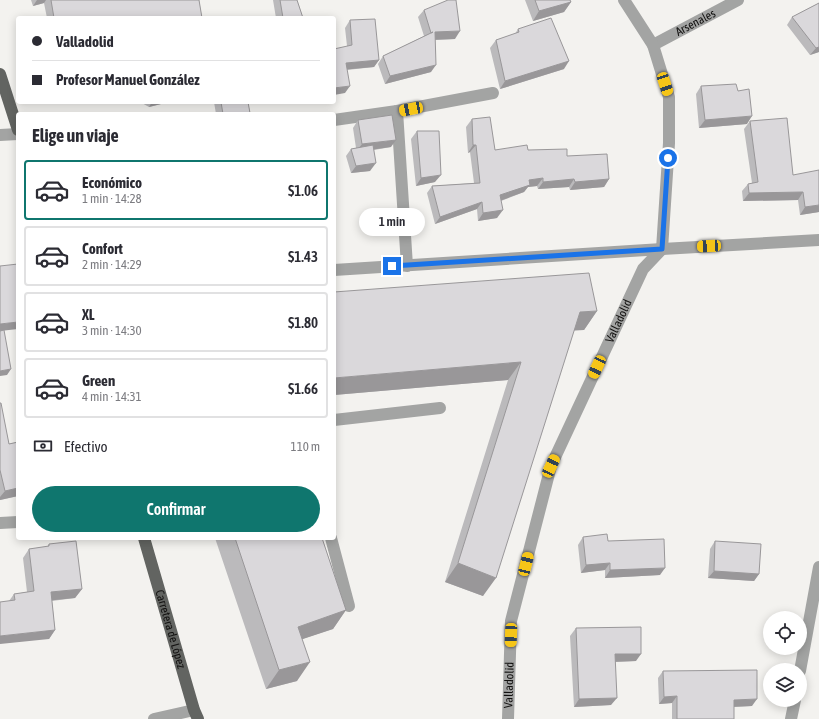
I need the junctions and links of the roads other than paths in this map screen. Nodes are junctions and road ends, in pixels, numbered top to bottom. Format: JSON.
{"nodes":[{"id":1,"x":624,"y":0,"type":"edge"},
{"id":2,"x":738,"y":0,"type":"edge"},
{"id":3,"x":653,"y":45,"type":"junction"},
{"id":4,"x":0,"y":74,"type":"edge"},
{"id":5,"x":493,"y":93,"type":"dead end"},
{"id":6,"x":397,"y":111,"type":"junction"},
{"id":7,"x":336,"y":120,"type":"edge"},
{"id":8,"x":16,"y":124,"type":"edge"},
{"id":9,"x":0,"y":134,"type":"edge"},
{"id":10,"x":16,"y":134,"type":"edge"},
{"id":11,"x":819,"y":240,"type":"edge"},
{"id":12,"x":662,"y":249,"type":"junction"},
{"id":13,"x":407,"y":266,"type":"junction"},
{"id":14,"x":336,"y":270,"type":"edge"},
{"id":15,"x":440,"y":408,"type":"dead end"},
{"id":16,"x":336,"y":420,"type":"edge"},
{"id":17,"x":16,"y":522,"type":"edge"},
{"id":18,"x":0,"y":523,"type":"edge"},
{"id":19,"x":145,"y":540,"type":"edge"},
{"id":20,"x":331,"y":540,"type":"edge"},
{"id":21,"x":819,"y":567,"type":"edge"},
{"id":22,"x":349,"y":606,"type":"dead end"},
{"id":23,"x":801,"y":663,"type":"edge"},
{"id":24,"x":794,"y":707,"type":"edge"},
{"id":25,"x":196,"y":714,"type":"edge"},
{"id":26,"x":154,"y":719,"type":"edge"},
{"id":27,"x":508,"y":719,"type":"edge"},
{"id":28,"x":791,"y":719,"type":"edge"}],
"edges":[{"from":1,"to":3,"type":"street"},
{"from":2,"to":3,"type":"street","name":"Arsenales"},
{"from":3,"to":12,"type":"street"},
{"from":4,"to":8,"type":"main road"},
{"from":5,"to":6,"type":"street"},
{"from":6,"to":7,"type":"street"},
{"from":6,"to":13,"type":"street"},
{"from":9,"to":10,"type":"street"},
{"from":11,"to":12,"type":"street"},
{"from":12,"to":13,"type":"street"},
{"from":12,"to":27,"type":"street","name":"Valladolid"},
{"from":13,"to":14,"type":"street"},
{"from":15,"to":16,"type":"street"},
{"from":17,"to":18,"type":"street"},
{"from":19,"to":25,"type":"main road","name":"Carretera de López"},
{"from":20,"to":22,"type":"street"},
{"from":21,"to":23,"type":"street"},
{"from":24,"to":28,"type":"street"},
{"from":25,"to":26,"type":"street"}]}
